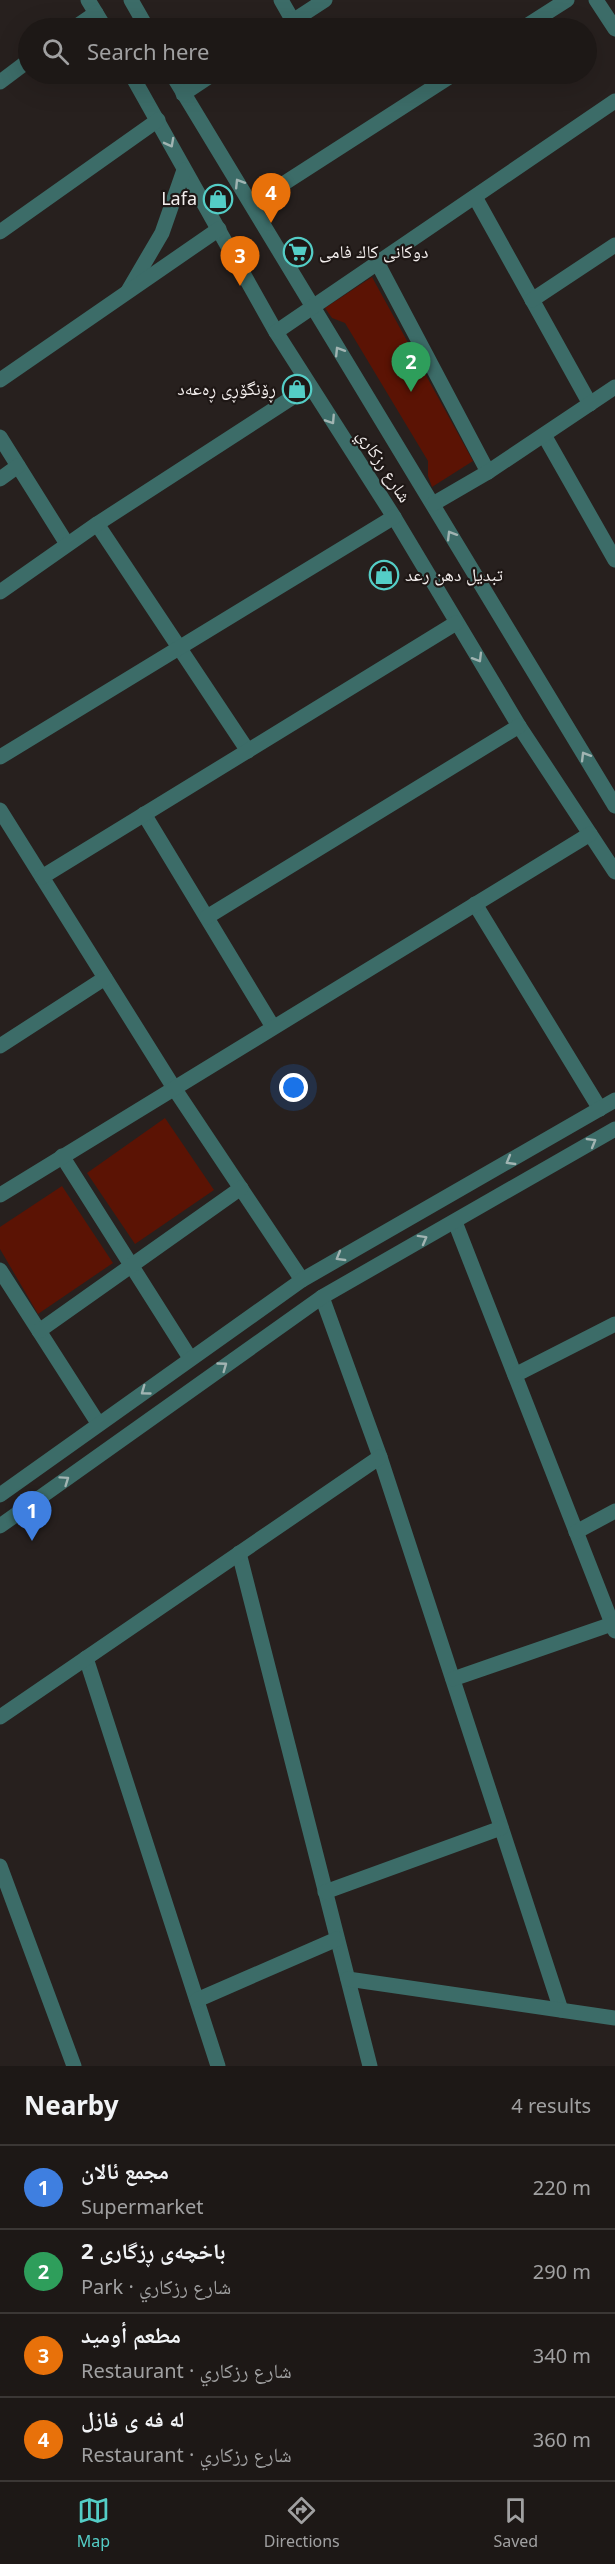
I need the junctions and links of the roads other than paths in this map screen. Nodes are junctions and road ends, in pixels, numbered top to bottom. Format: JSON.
{"nodes":[{"id":1,"x":131,"y":0,"type":"edge"},
{"id":2,"x":281,"y":0,"type":"edge"},
{"id":3,"x":325,"y":0,"type":"edge"},
{"id":4,"x":567,"y":0,"type":"edge"},
{"id":5,"x":596,"y":0,"type":"edge"},
{"id":6,"x":92,"y":6,"type":"edge"},
{"id":7,"x":82,"y":18,"type":"edge"},
{"id":8,"x":141,"y":18,"type":"edge"},
{"id":9,"x":286,"y":18,"type":"edge"},
{"id":10,"x":298,"y":18,"type":"edge"},
{"id":11,"x":539,"y":18,"type":"edge"},
{"id":12,"x":615,"y":29,"type":"edge"},
{"id":13,"x":18,"y":68,"type":"edge"},
{"id":14,"x":0,"y":82,"type":"edge"},
{"id":15,"x":137,"y":84,"type":"edge"},
{"id":16,"x":178,"y":84,"type":"edge"},
{"id":17,"x":198,"y":84,"type":"edge"},
{"id":18,"x":438,"y":84,"type":"edge"},
{"id":19,"x":183,"y":94,"type":"junction"},
{"id":20,"x":615,"y":101,"type":"edge"},
{"id":21,"x":158,"y":120,"type":"junction"},
{"id":22,"x":184,"y":170,"type":"junction"},
{"id":23,"x":475,"y":197,"type":"junction"},
{"id":24,"x":252,"y":204,"type":"junction"},
{"id":25,"x":219,"y":229,"type":"junction"},
{"id":26,"x":0,"y":232,"type":"edge"},
{"id":27,"x":615,"y":245,"type":"edge"},
{"id":28,"x":378,"y":264,"type":"junction"},
{"id":29,"x":125,"y":296,"type":"junction"},
{"id":30,"x":532,"y":300,"type":"junction"},
{"id":31,"x":313,"y":308,"type":"junction"},
{"id":32,"x":276,"y":332,"type":"junction"},
{"id":33,"x":0,"y":380,"type":"edge"},
{"id":34,"x":309,"y":386,"type":"junction"},
{"id":35,"x":615,"y":387,"type":"edge"},
{"id":36,"x":590,"y":404,"type":"junction"},
{"id":37,"x":544,"y":435,"type":"junction"},
{"id":38,"x":0,"y":437,"type":"edge"},
{"id":39,"x":18,"y":466,"type":"junction"},
{"id":40,"x":488,"y":472,"type":"junction"},
{"id":41,"x":0,"y":479,"type":"edge"},
{"id":42,"x":433,"y":504,"type":"junction"},
{"id":43,"x":393,"y":517,"type":"junction"},
{"id":44,"x":97,"y":524,"type":"junction"},
{"id":45,"x":67,"y":544,"type":"junction"},
{"id":46,"x":615,"y":560,"type":"edge"},
{"id":47,"x":0,"y":592,"type":"edge"},
{"id":48,"x":456,"y":623,"type":"junction"},
{"id":49,"x":181,"y":648,"type":"junction"},
{"id":50,"x":519,"y":726,"type":"junction"},
{"id":51,"x":248,"y":751,"type":"junction"},
{"id":52,"x":0,"y":757,"type":"edge"},
{"id":53,"x":615,"y":806,"type":"edge"},
{"id":54,"x":0,"y":810,"type":"edge"},
{"id":55,"x":144,"y":814,"type":"junction"},
{"id":56,"x":590,"y":834,"type":"junction"},
{"id":57,"x":615,"y":872,"type":"edge"},
{"id":58,"x":42,"y":877,"type":"junction"},
{"id":59,"x":475,"y":904,"type":"junction"},
{"id":60,"x":207,"y":917,"type":"junction"},
{"id":61,"x":105,"y":978,"type":"junction"},
{"id":62,"x":273,"y":1027,"type":"junction"},
{"id":63,"x":2,"y":1042,"type":"edge"},
{"id":64,"x":174,"y":1088,"type":"junction"},
{"id":65,"x":615,"y":1100,"type":"edge"},
{"id":66,"x":600,"y":1109,"type":"junction"},
{"id":67,"x":615,"y":1129,"type":"edge"},
{"id":68,"x":62,"y":1156,"type":"junction"},
{"id":69,"x":241,"y":1188,"type":"junction"},
{"id":70,"x":0,"y":1196,"type":"edge"},
{"id":71,"x":455,"y":1221,"type":"junction"},
{"id":72,"x":378,"y":1234,"type":"junction"},
{"id":73,"x":391,"y":1258,"type":"junction"},
{"id":74,"x":131,"y":1265,"type":"junction"},
{"id":75,"x":0,"y":1270,"type":"edge"},
{"id":76,"x":302,"y":1280,"type":"junction"},
{"id":77,"x":322,"y":1297,"type":"junction"},
{"id":78,"x":615,"y":1324,"type":"edge"},
{"id":79,"x":39,"y":1330,"type":"junction"},
{"id":80,"x":190,"y":1358,"type":"junction"},
{"id":81,"x":514,"y":1376,"type":"junction"},
{"id":82,"x":98,"y":1423,"type":"junction"},
{"id":83,"x":380,"y":1457,"type":"junction"},
{"id":84,"x":0,"y":1495,"type":"edge"},
{"id":85,"x":615,"y":1512,"type":"edge"},
{"id":86,"x":0,"y":1526,"type":"edge"},
{"id":87,"x":576,"y":1532,"type":"junction"},
{"id":88,"x":239,"y":1552,"type":"junction"},
{"id":89,"x":614,"y":1628,"type":"edge"},
{"id":90,"x":86,"y":1658,"type":"junction"},
{"id":91,"x":453,"y":1679,"type":"junction"},
{"id":92,"x":0,"y":1717,"type":"edge"},
{"id":93,"x":501,"y":1828,"type":"junction"},
{"id":94,"x":0,"y":1866,"type":"edge"},
{"id":95,"x":325,"y":1892,"type":"junction"},
{"id":96,"x":337,"y":1939,"type":"junction"},
{"id":97,"x":348,"y":1979,"type":"junction"},
{"id":98,"x":197,"y":2000,"type":"junction"},
{"id":99,"x":561,"y":2010,"type":"junction"},
{"id":100,"x":615,"y":2018,"type":"edge"},
{"id":101,"x":74,"y":2066,"type":"edge"},
{"id":102,"x":218,"y":2066,"type":"edge"},
{"id":103,"x":370,"y":2066,"type":"edge"}],
"edges":[{"from":1,"to":8,"type":"street"},
{"from":2,"to":9,"type":"street"},
{"from":3,"to":10,"type":"street"},
{"from":4,"to":11,"type":"street"},
{"from":5,"to":12,"type":"street"},
{"from":6,"to":7,"type":"street"},
{"from":13,"to":14,"type":"street"},
{"from":15,"to":21,"type":"street","name":"شارع رزكاري"},
{"from":16,"to":19,"type":"street","name":"شارع رزكاري"},
{"from":17,"to":19,"type":"street"},
{"from":18,"to":24,"type":"street"},
{"from":24,"to":19,"type":"street","name":"شارع رزكاري","one_way":true},
{"from":20,"to":23,"type":"street"},
{"from":21,"to":22,"type":"street","name":"شارع رزكاري","one_way":true},
{"from":21,"to":26,"type":"street"},
{"from":22,"to":25,"type":"street","name":"شارع رزكاري"},
{"from":22,"to":29,"type":"street"},
{"from":23,"to":28,"type":"street"},
{"from":23,"to":30,"type":"street"},
{"from":24,"to":31,"type":"street","name":"شارع رزكاري"},
{"from":25,"to":29,"type":"street"},
{"from":25,"to":32,"type":"street","name":"شارع رزكاري"},
{"from":27,"to":30,"type":"street"},
{"from":28,"to":31,"type":"street"},
{"from":28,"to":40,"type":"street"},
{"from":29,"to":33,"type":"street"},
{"from":30,"to":36,"type":"street"},
{"from":31,"to":32,"type":"street"},
{"from":42,"to":31,"type":"street","name":"شارع رزكاري","one_way":true},
{"from":32,"to":34,"type":"street","name":"شارع رزكاري"},
{"from":34,"to":43,"type":"street","name":"شارع رزكاري","one_way":true},
{"from":34,"to":44,"type":"street"},
{"from":35,"to":36,"type":"street"},
{"from":36,"to":37,"type":"street"},
{"from":37,"to":40,"type":"street"},
{"from":37,"to":46,"type":"street"},
{"from":38,"to":39,"type":"street"},
{"from":39,"to":41,"type":"street"},
{"from":39,"to":45,"type":"street"},
{"from":40,"to":42,"type":"street"},
{"from":53,"to":42,"type":"street","name":"شارع رزكاري","one_way":true},
{"from":43,"to":48,"type":"street","name":"شارع رزكاري"},
{"from":43,"to":49,"type":"street"},
{"from":44,"to":45,"type":"street"},
{"from":44,"to":49,"type":"street"},
{"from":45,"to":47,"type":"street"},
{"from":48,"to":50,"type":"street","name":"شارع رزكاري","one_way":true},
{"from":48,"to":51,"type":"street"},
{"from":49,"to":51,"type":"street"},
{"from":49,"to":52,"type":"street"},
{"from":50,"to":56,"type":"street","name":"شارع رزكاري"},
{"from":50,"to":60,"type":"street"},
{"from":51,"to":55,"type":"street"},
{"from":54,"to":58,"type":"street"},
{"from":55,"to":58,"type":"street"},
{"from":55,"to":60,"type":"street"},
{"from":56,"to":57,"type":"street","name":"شارع رزكاري"},
{"from":56,"to":59,"type":"street"},
{"from":58,"to":61,"type":"street"},
{"from":59,"to":62,"type":"street"},
{"from":59,"to":66,"type":"street"},
{"from":60,"to":62,"type":"street"},
{"from":61,"to":63,"type":"street"},
{"from":61,"to":64,"type":"street"},
{"from":62,"to":64,"type":"street"},
{"from":64,"to":68,"type":"street"},
{"from":64,"to":69,"type":"street"},
{"from":65,"to":66,"type":"street"},
{"from":66,"to":72,"type":"street","one_way":true},
{"from":71,"to":67,"type":"street","one_way":true},
{"from":68,"to":70,"type":"street"},
{"from":68,"to":74,"type":"street"},
{"from":69,"to":74,"type":"street"},
{"from":69,"to":76,"type":"street"},
{"from":73,"to":71,"type":"street","one_way":true},
{"from":71,"to":81,"type":"street"},
{"from":72,"to":73,"type":"street"},
{"from":72,"to":76,"type":"street","one_way":true},
{"from":73,"to":77,"type":"street"},
{"from":74,"to":79,"type":"street"},
{"from":74,"to":80,"type":"street"},
{"from":75,"to":79,"type":"street"},
{"from":76,"to":80,"type":"street"},
{"from":77,"to":83,"type":"street"},
{"from":86,"to":77,"type":"street","one_way":true},
{"from":78,"to":81,"type":"street"},
{"from":79,"to":82,"type":"street"},
{"from":80,"to":82,"type":"street","one_way":true},
{"from":81,"to":87,"type":"street"},
{"from":82,"to":84,"type":"street"},
{"from":83,"to":88,"type":"street"},
{"from":83,"to":91,"type":"street"},
{"from":85,"to":87,"type":"street"},
{"from":87,"to":89,"type":"street"},
{"from":88,"to":90,"type":"street"},
{"from":88,"to":95,"type":"street"},
{"from":89,"to":91,"type":"street"},
{"from":90,"to":92,"type":"street"},
{"from":90,"to":98,"type":"street"},
{"from":91,"to":93,"type":"street"},
{"from":93,"to":95,"type":"street"},
{"from":93,"to":99,"type":"street"},
{"from":94,"to":101,"type":"street"},
{"from":95,"to":96,"type":"street"},
{"from":96,"to":97,"type":"street"},
{"from":96,"to":98,"type":"street"},
{"from":97,"to":99,"type":"street"},
{"from":97,"to":103,"type":"street"},
{"from":98,"to":102,"type":"street"},
{"from":99,"to":100,"type":"street"}]}
